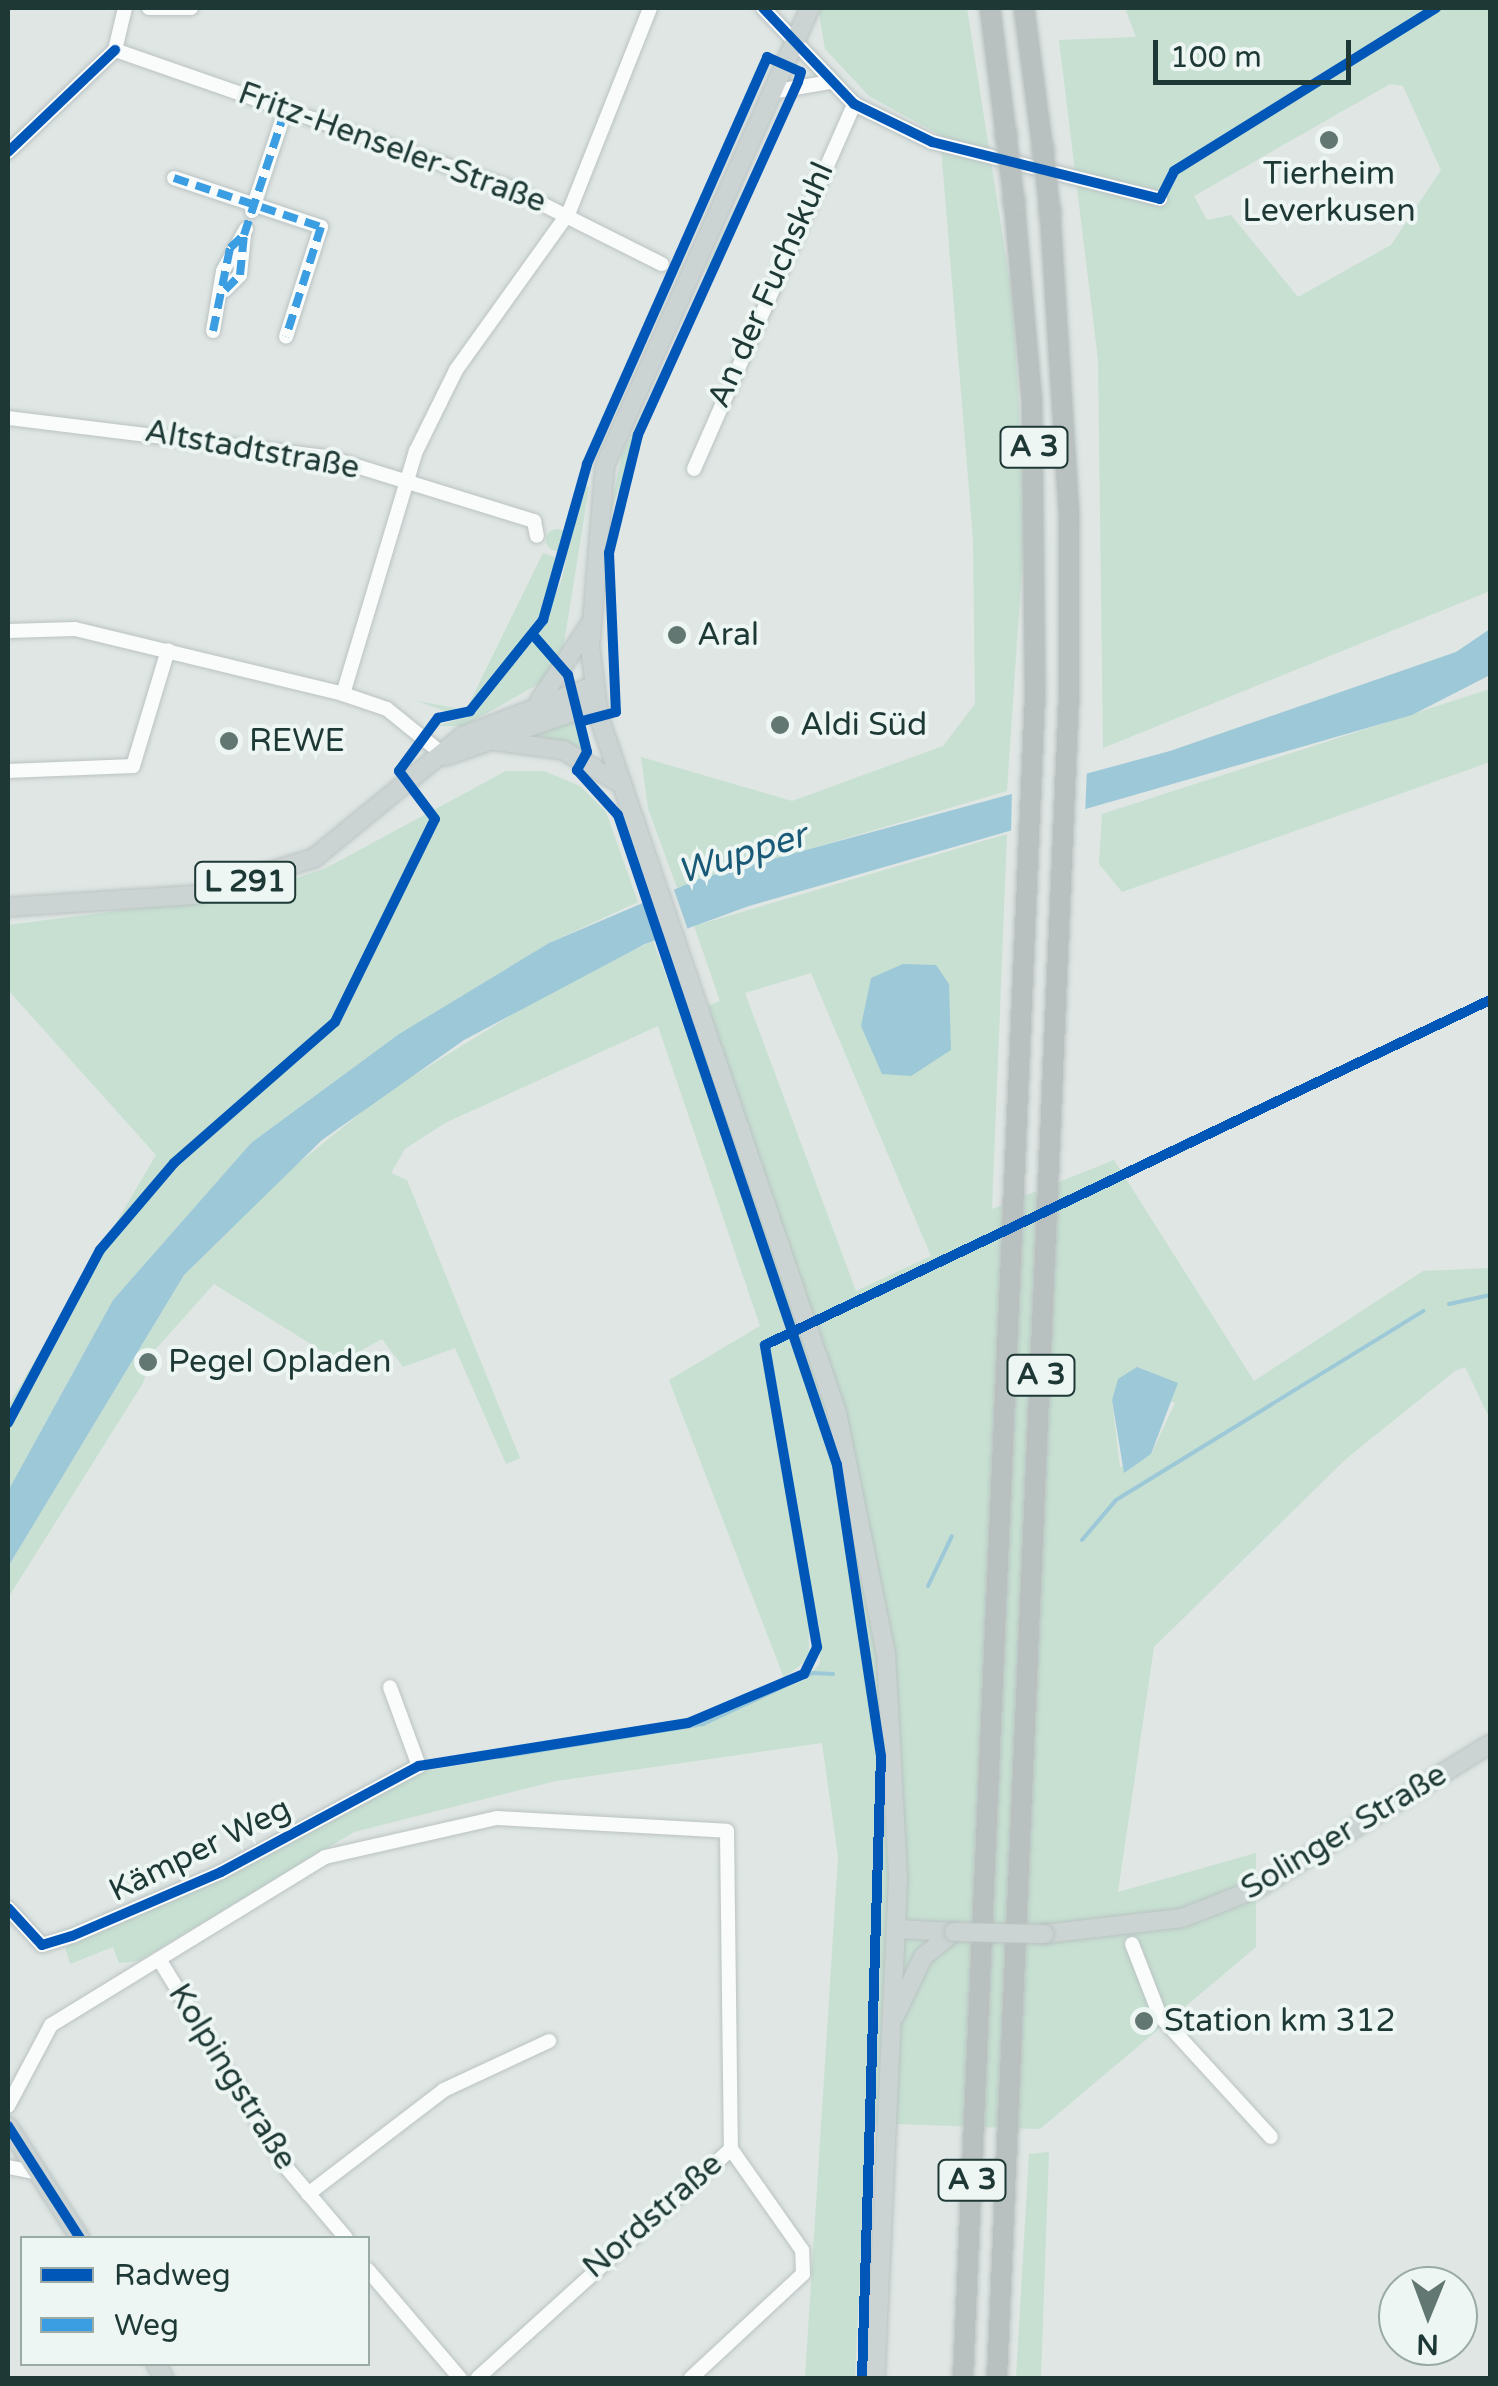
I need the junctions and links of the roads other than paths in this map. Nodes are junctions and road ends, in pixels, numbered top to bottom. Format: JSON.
{"nodes":[{"id":1,"x":125,"y":8,"type":"edge"},
{"id":2,"x":148,"y":8,"type":"edge"},
{"id":3,"x":191,"y":8,"type":"edge"},
{"id":4,"x":650,"y":8,"type":"edge"},
{"id":5,"x":763,"y":8,"type":"edge"},
{"id":6,"x":810,"y":8,"type":"edge"},
{"id":7,"x":990,"y":8,"type":"edge"},
{"id":8,"x":1024,"y":8,"type":"edge"},
{"id":9,"x":794,"y":43,"type":"junction"},
{"id":10,"x":115,"y":50,"type":"junction"},
{"id":11,"x":831,"y":82,"type":"junction"},
{"id":12,"x":771,"y":92,"type":"junction"},
{"id":13,"x":854,"y":104,"type":"junction"},
{"id":14,"x":286,"y":108,"type":"junction"},
{"id":15,"x":8,"y":152,"type":"edge"},
{"id":16,"x":174,"y":178,"type":"dead end"},
{"id":17,"x":1160,"y":199,"type":"dead end"},
{"id":18,"x":252,"y":209,"type":"junction"},
{"id":19,"x":569,"y":212,"type":"junction"},
{"id":20,"x":245,"y":232,"type":"dead end"},
{"id":21,"x":662,"y":264,"type":"dead end"},
{"id":22,"x":213,"y":331,"type":"dead end"},
{"id":23,"x":286,"y":337,"type":"dead end"},
{"id":24,"x":8,"y":418,"type":"edge"},
{"id":25,"x":694,"y":469,"type":"dead end"},
{"id":26,"x":406,"y":479,"type":"junction"},
{"id":27,"x":537,"y":536,"type":"dead end"},
{"id":28,"x":590,"y":625,"type":"junction"},
{"id":29,"x":8,"y":631,"type":"edge"},
{"id":30,"x":168,"y":650,"type":"junction"},
{"id":31,"x":343,"y":694,"type":"junction"},
{"id":32,"x":594,"y":695,"type":"junction"},
{"id":33,"x":540,"y":700,"type":"junction"},
{"id":34,"x":490,"y":741,"type":"junction"},
{"id":35,"x":445,"y":756,"type":"junction"},
{"id":36,"x":8,"y":771,"type":"edge"},
{"id":37,"x":622,"y":785,"type":"junction"},
{"id":38,"x":8,"y":907,"type":"edge"},
{"id":39,"x":390,"y":1687,"type":"dead end"},
{"id":40,"x":1490,"y":1744,"type":"edge"},
{"id":41,"x":8,"y":1908,"type":"edge"},
{"id":42,"x":896,"y":1929,"type":"junction"},
{"id":43,"x":954,"y":1932,"type":"junction"},
{"id":44,"x":1132,"y":1944,"type":"dead end"},
{"id":45,"x":159,"y":1959,"type":"junction"},
{"id":46,"x":892,"y":2022,"type":"junction"},
{"id":47,"x":549,"y":2041,"type":"dead end"},
{"id":48,"x":8,"y":2106,"type":"edge"},
{"id":49,"x":8,"y":2126,"type":"edge"},
{"id":50,"x":1270,"y":2137,"type":"dead end"},
{"id":51,"x":730,"y":2149,"type":"junction"},
{"id":52,"x":8,"y":2167,"type":"edge"},
{"id":53,"x":38,"y":2173,"type":"junction"},
{"id":54,"x":308,"y":2194,"type":"junction"},
{"id":55,"x":79,"y":2236,"type":"edge"},
{"id":56,"x":344,"y":2236,"type":"edge"},
{"id":57,"x":370,"y":2272,"type":"edge"},
{"id":58,"x":460,"y":2378,"type":"edge"},
{"id":59,"x":478,"y":2378,"type":"edge"},
{"id":60,"x":691,"y":2378,"type":"edge"},
{"id":61,"x":874,"y":2378,"type":"edge"},
{"id":62,"x":963,"y":2378,"type":"edge"},
{"id":63,"x":997,"y":2378,"type":"edge"}],
"edges":[{"from":1,"to":10,"type":"street"},
{"from":2,"to":3,"type":"street"},
{"from":4,"to":19,"type":"street"},
{"from":5,"to":9,"type":"street"},
{"from":6,"to":9,"type":"main road"},
{"from":7,"to":62,"type":"highway","number":"A 3","bridge":true},
{"from":8,"to":63,"type":"highway","number":"A 3","bridge":true},
{"from":9,"to":11,"type":"street"},
{"from":9,"to":12,"type":"main road"},
{"from":10,"to":14,"type":"street","name":"Fritz-Henseler-Straße"},
{"from":10,"to":15,"type":"street"},
{"from":11,"to":12,"type":"street"},
{"from":11,"to":13,"type":"street"},
{"from":12,"to":28,"type":"main road"},
{"from":13,"to":17,"type":"street"},
{"from":13,"to":25,"type":"street","name":"An der Fuchskuhl"},
{"from":14,"to":18,"type":"street"},
{"from":14,"to":19,"type":"street","name":"Fritz-Henseler-Straße"},
{"from":16,"to":18,"type":"street"},
{"from":18,"to":23,"type":"street"},
{"from":19,"to":21,"type":"street","name":"Fritz-Henseler-Straße"},
{"from":19,"to":26,"type":"street"},
{"from":20,"to":22,"type":"street"},
{"from":24,"to":26,"type":"street","name":"Altstadtstraße"},
{"from":26,"to":27,"type":"street","name":"Altstadtstraße"},
{"from":26,"to":31,"type":"street"},
{"from":28,"to":32,"type":"main road"},
{"from":28,"to":33,"type":"main road"},
{"from":29,"to":30,"type":"street"},
{"from":30,"to":31,"type":"street"},
{"from":30,"to":36,"type":"street"},
{"from":31,"to":35,"type":"street"},
{"from":32,"to":33,"type":"main road","number":"L 291"},
{"from":32,"to":34,"type":"main road","number":"L 291"},
{"from":32,"to":37,"type":"main road"},
{"from":33,"to":35,"type":"main road","number":"L 291"},
{"from":34,"to":35,"type":"main road","number":"L 291"},
{"from":34,"to":37,"type":"main road"},
{"from":35,"to":38,"type":"main road","number":"L 291"},
{"from":37,"to":42,"type":"main road"},
{"from":39,"to":41,"type":"street","name":"Kämper Weg"},
{"from":40,"to":43,"type":"main road","name":"Solinger Straße","bridge":true},
{"from":42,"to":43,"type":"main road","name":"Solinger Straße"},
{"from":42,"to":46,"type":"main road"},
{"from":43,"to":46,"type":"main road"},
{"from":44,"to":50,"type":"street"},
{"from":45,"to":48,"type":"street"},
{"from":45,"to":51,"type":"street","name":"Nordstraße"},
{"from":45,"to":54,"type":"street","name":"Kolpingstraße"},
{"from":46,"to":61,"type":"main road"},
{"from":47,"to":54,"type":"street"},
{"from":49,"to":53,"type":"main road"},
{"from":51,"to":59,"type":"street","name":"Nordstraße"},
{"from":51,"to":60,"type":"street"},
{"from":52,"to":53,"type":"street"},
{"from":53,"to":55,"type":"main road"},
{"from":54,"to":56,"type":"street","name":"Kolpingstraße"},
{"from":57,"to":58,"type":"street"}]}
